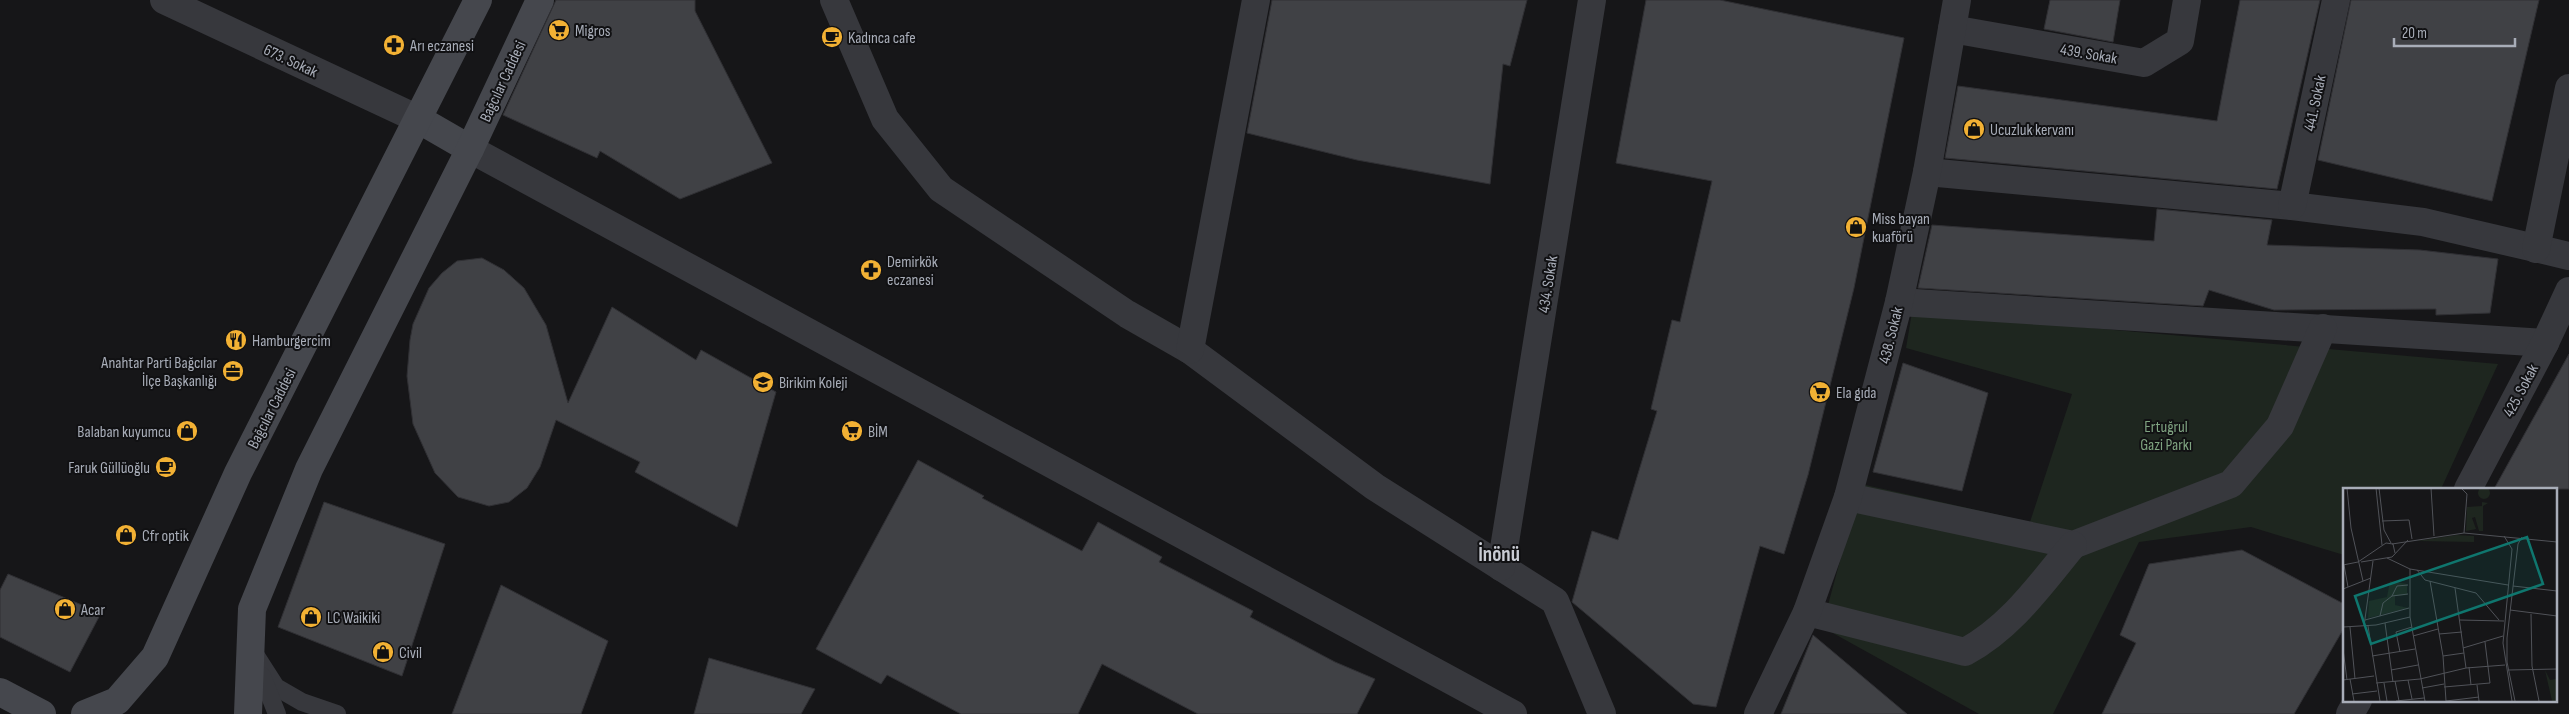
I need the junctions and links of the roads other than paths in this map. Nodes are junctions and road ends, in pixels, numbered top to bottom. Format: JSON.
{"nodes":[{"id":1,"x":164,"y":0,"type":"edge"},
{"id":2,"x":478,"y":0,"type":"edge"},
{"id":3,"x":540,"y":0,"type":"edge"},
{"id":4,"x":834,"y":0,"type":"edge"},
{"id":5,"x":1256,"y":0,"type":"edge"},
{"id":6,"x":1592,"y":0,"type":"edge"},
{"id":7,"x":1957,"y":0,"type":"edge"},
{"id":8,"x":2187,"y":0,"type":"edge"},
{"id":9,"x":2336,"y":0,"type":"edge"},
{"id":10,"x":1952,"y":29,"type":"junction"},
{"id":11,"x":2569,"y":88,"type":"edge"},
{"id":12,"x":418,"y":119,"type":"junction"},
{"id":13,"x":470,"y":149,"type":"junction"},
{"id":14,"x":1927,"y":172,"type":"junction"},
{"id":15,"x":2292,"y":206,"type":"junction"},
{"id":16,"x":2536,"y":249,"type":"junction"},
{"id":17,"x":2569,"y":256,"type":"edge"},
{"id":18,"x":2569,"y":291,"type":"edge"},
{"id":19,"x":1898,"y":302,"type":"junction"},
{"id":20,"x":2323,"y":328,"type":"junction"},
{"id":21,"x":2544,"y":343,"type":"junction"},
{"id":22,"x":1190,"y":350,"type":"junction"},
{"id":23,"x":2469,"y":488,"type":"edge"},
{"id":24,"x":1848,"y":497,"type":"junction"},
{"id":25,"x":2073,"y":544,"type":"junction"},
{"id":26,"x":1501,"y":567,"type":"junction"},
{"id":27,"x":1807,"y":612,"type":"junction"},
{"id":28,"x":251,"y":648,"type":"junction"},
{"id":29,"x":0,"y":692,"type":"edge"},
{"id":30,"x":2357,"y":702,"type":"edge"},
{"id":31,"x":42,"y":714,"type":"edge"},
{"id":32,"x":85,"y":714,"type":"edge"},
{"id":33,"x":248,"y":714,"type":"edge"},
{"id":34,"x":276,"y":714,"type":"edge"},
{"id":35,"x":337,"y":714,"type":"edge"},
{"id":36,"x":1513,"y":714,"type":"edge"},
{"id":37,"x":1602,"y":714,"type":"edge"},
{"id":38,"x":1758,"y":714,"type":"edge"},
{"id":39,"x":2350,"y":714,"type":"edge"}],
"edges":[{"from":1,"to":12,"type":"street","name":"673. Sokak"},
{"from":2,"to":12,"type":"main road","name":"Bağcılar Caddesi"},
{"from":3,"to":13,"type":"main road","name":"Bağcılar Caddesi"},
{"from":4,"to":22,"type":"street"},
{"from":5,"to":22,"type":"street"},
{"from":6,"to":26,"type":"street","name":"434. Sokak"},
{"from":7,"to":10,"type":"street","name":"438. Sokak"},
{"from":8,"to":10,"type":"street","name":"439. Sokak"},
{"from":9,"to":15,"type":"street","name":"441. Sokak"},
{"from":10,"to":14,"type":"street","name":"438. Sokak"},
{"from":11,"to":16,"type":"street"},
{"from":12,"to":13,"type":"main road"},
{"from":12,"to":32,"type":"main road","name":"Bağcılar Caddesi"},
{"from":13,"to":28,"type":"main road","name":"Bağcılar Caddesi"},
{"from":13,"to":36,"type":"street"},
{"from":14,"to":15,"type":"street"},
{"from":14,"to":19,"type":"street","name":"438. Sokak"},
{"from":15,"to":16,"type":"street"},
{"from":16,"to":17,"type":"street"},
{"from":18,"to":21,"type":"street","name":"425. Sokak"},
{"from":19,"to":20,"type":"street"},
{"from":19,"to":24,"type":"street","name":"438. Sokak"},
{"from":20,"to":21,"type":"street"},
{"from":20,"to":25,"type":"street"},
{"from":21,"to":23,"type":"street","name":"425. Sokak"},
{"from":22,"to":26,"type":"street"},
{"from":24,"to":25,"type":"street"},
{"from":24,"to":27,"type":"street","name":"438. Sokak"},
{"from":25,"to":27,"type":"street"},
{"from":26,"to":37,"type":"street"},
{"from":27,"to":38,"type":"street","name":"438. Sokak"},
{"from":28,"to":33,"type":"main road","name":"Bağcılar Caddesi"},
{"from":28,"to":34,"type":"lane"},
{"from":28,"to":35,"type":"lane"},
{"from":29,"to":31,"type":"main road"},
{"from":30,"to":39,"type":"street"}]}
